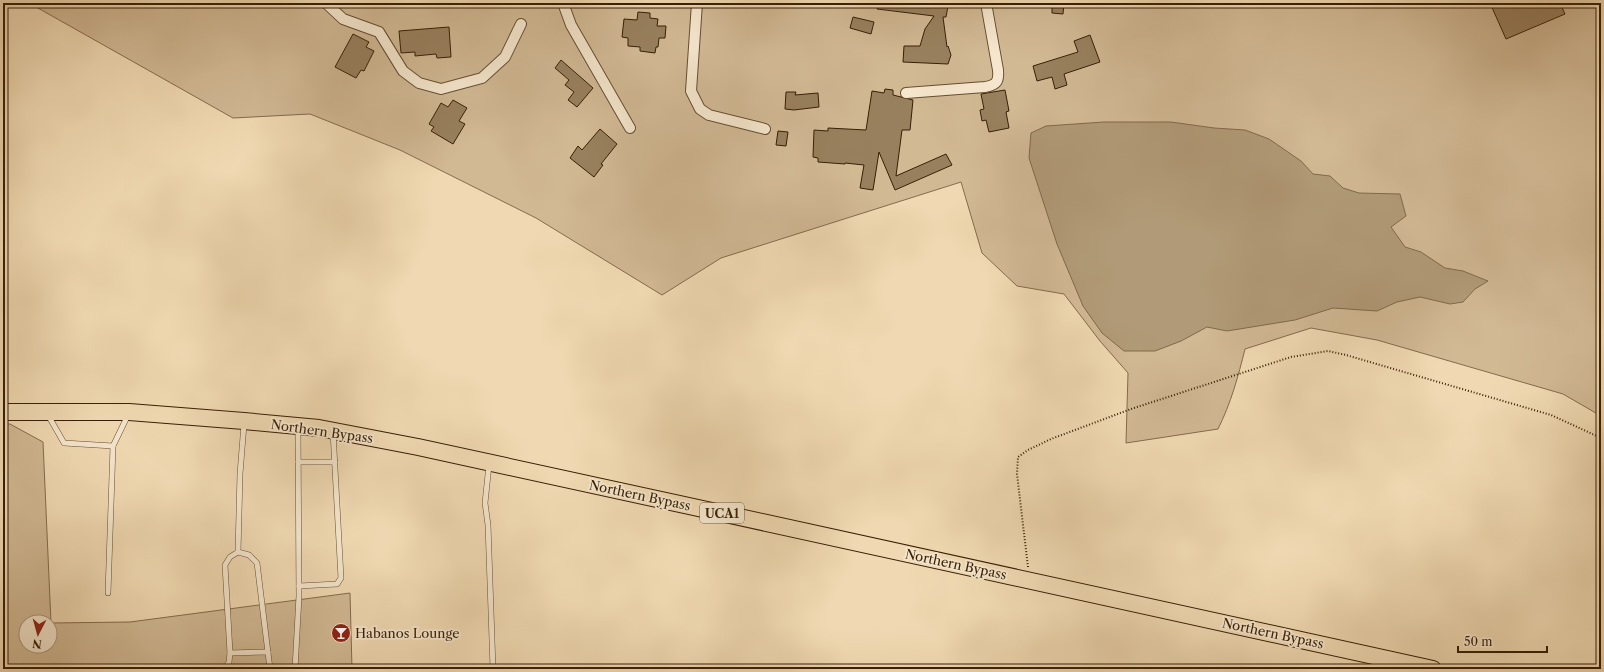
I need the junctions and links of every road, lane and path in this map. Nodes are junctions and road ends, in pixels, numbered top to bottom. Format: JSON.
{"nodes":[{"id":1,"x":326,"y":3,"type":"edge"},
{"id":2,"x":563,"y":3,"type":"edge"},
{"id":3,"x":697,"y":3,"type":"edge"},
{"id":4,"x":986,"y":3,"type":"edge"},
{"id":5,"x":521,"y":24,"type":"dead end"},
{"id":6,"x":906,"y":93,"type":"dead end"},
{"id":7,"x":630,"y":128,"type":"dead end"},
{"id":8,"x":766,"y":129,"type":"dead end"},
{"id":9,"x":3,"y":412,"type":"edge"},
{"id":10,"x":47,"y":412,"type":"junction"},
{"id":11,"x":129,"y":412,"type":"junction"},
{"id":12,"x":244,"y":421,"type":"junction"},
{"id":13,"x":298,"y":426,"type":"junction"},
{"id":14,"x":333,"y":431,"type":"junction"},
{"id":15,"x":1601,"y":438,"type":"edge"},
{"id":16,"x":112,"y":446,"type":"junction"},
{"id":17,"x":298,"y":462,"type":"junction"},
{"id":18,"x":335,"y":462,"type":"junction"},
{"id":19,"x":489,"y":462,"type":"junction"},
{"id":20,"x":238,"y":552,"type":"junction"},
{"id":21,"x":1030,"y":580,"type":"junction"},
{"id":22,"x":299,"y":586,"type":"junction"},
{"id":23,"x":108,"y":593,"type":"dead end"},
{"id":24,"x":268,"y":652,"type":"junction"},
{"id":25,"x":230,"y":653,"type":"junction"},
{"id":26,"x":225,"y":669,"type":"edge"},
{"id":27,"x":270,"y":669,"type":"edge"},
{"id":28,"x":295,"y":669,"type":"edge"},
{"id":29,"x":493,"y":669,"type":"edge"},
{"id":30,"x":1433,"y":669,"type":"edge"}],
"edges":[{"from":1,"to":5,"type":"street"},
{"from":2,"to":7,"type":"street"},
{"from":3,"to":8,"type":"street"},
{"from":4,"to":6,"type":"street"},
{"from":9,"to":10,"type":"main road","name":"Northern Bypass","number":"UCA1"},
{"from":10,"to":11,"type":"main road","name":"Northern Bypass","number":"UCA1"},
{"from":10,"to":16,"type":"lane"},
{"from":11,"to":12,"type":"main road","name":"Northern Bypass","number":"UCA1"},
{"from":11,"to":16,"type":"lane"},
{"from":12,"to":13,"type":"main road","name":"Northern Bypass","number":"UCA1"},
{"from":12,"to":20,"type":"lane"},
{"from":13,"to":14,"type":"main road","name":"Northern Bypass","number":"UCA1"},
{"from":13,"to":17,"type":"lane"},
{"from":14,"to":18,"type":"lane"},
{"from":14,"to":19,"type":"main road","name":"Northern Bypass","number":"UCA1"},
{"from":15,"to":21,"type":"path"},
{"from":16,"to":23,"type":"lane"},
{"from":17,"to":18,"type":"lane"},
{"from":17,"to":22,"type":"lane"},
{"from":18,"to":22,"type":"lane"},
{"from":19,"to":21,"type":"main road","name":"Northern Bypass","number":"UCA1"},
{"from":19,"to":29,"type":"lane"},
{"from":20,"to":24,"type":"lane"},
{"from":20,"to":25,"type":"lane"},
{"from":21,"to":30,"type":"main road","name":"Northern Bypass","number":"UCA1"},
{"from":22,"to":28,"type":"lane"},
{"from":24,"to":25,"type":"lane"},
{"from":24,"to":27,"type":"lane"},
{"from":25,"to":26,"type":"lane"}]}
